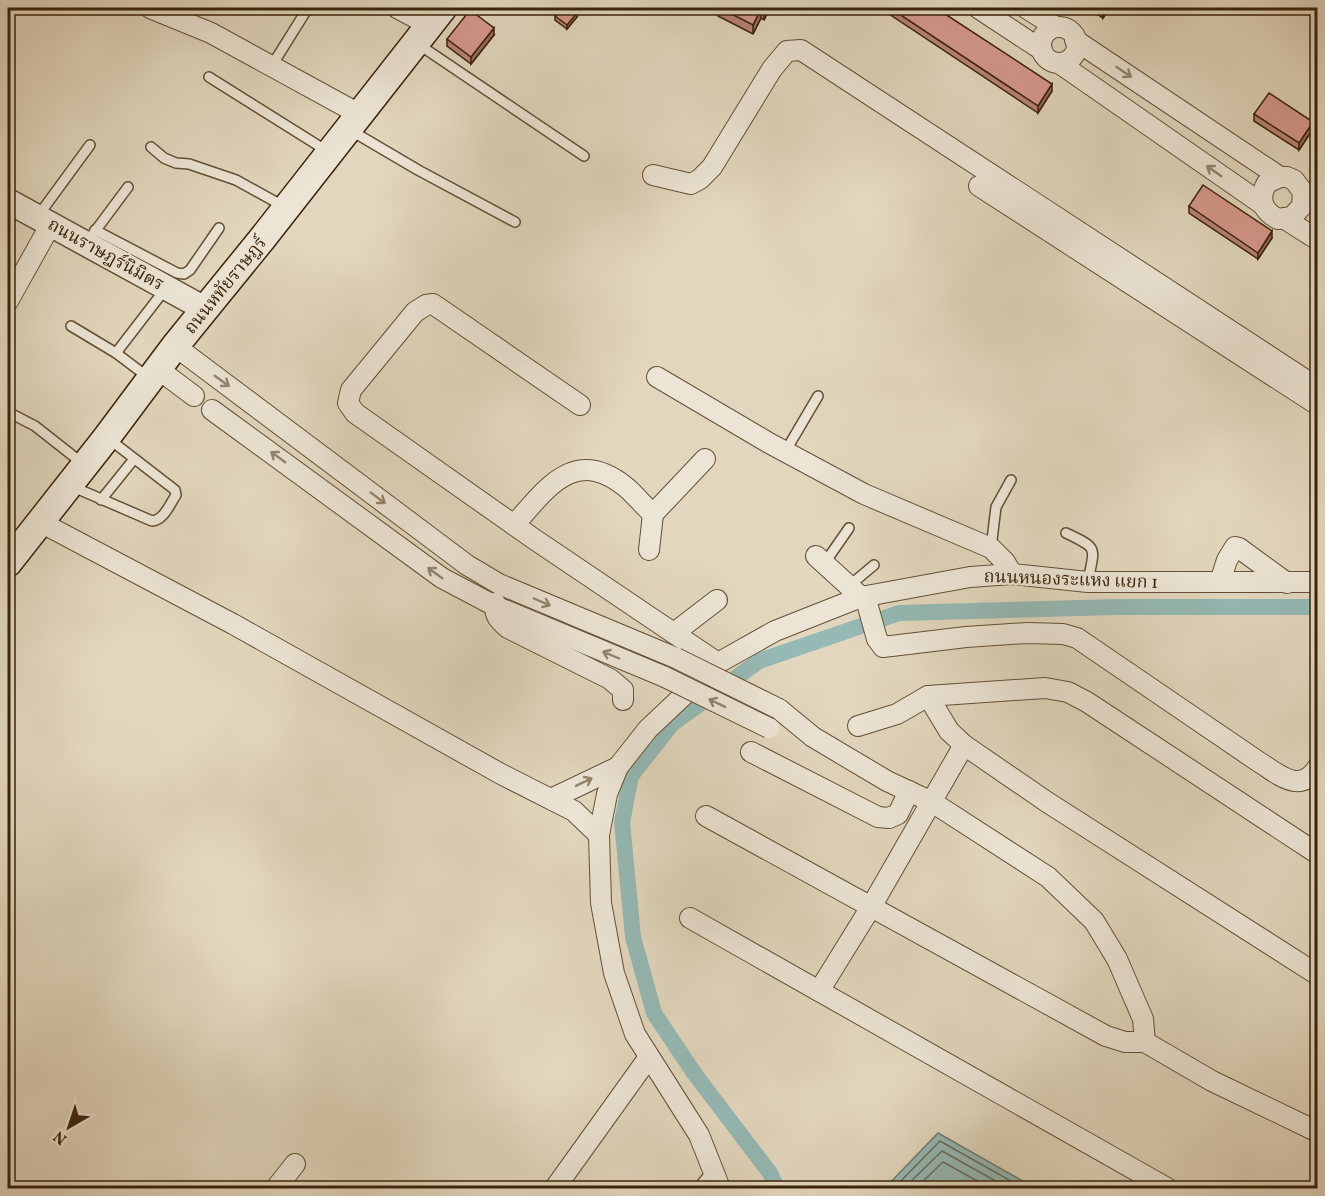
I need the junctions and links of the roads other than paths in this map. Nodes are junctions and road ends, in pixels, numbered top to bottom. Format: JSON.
{"nodes":[{"id":1,"x":150,"y":8,"type":"edge"},
{"id":2,"x":398,"y":8,"type":"edge"},
{"id":3,"x":978,"y":8,"type":"edge"},
{"id":4,"x":1026,"y":8,"type":"edge"},
{"id":5,"x":306,"y":12,"type":"dead end"},
{"id":6,"x":429,"y":25,"type":"edge"},
{"id":7,"x":1056,"y":27,"type":"junction"},
{"id":8,"x":1076,"y":40,"type":"junction"},
{"id":9,"x":1042,"y":50,"type":"junction"},
{"id":10,"x":1059,"y":63,"type":"junction"},
{"id":11,"x":271,"y":67,"type":"junction"},
{"id":12,"x":209,"y":77,"type":"dead end"},
{"id":13,"x":354,"y":122,"type":"junction"},
{"id":14,"x":90,"y":145,"type":"dead end"},
{"id":15,"x":151,"y":147,"type":"dead end"},
{"id":16,"x":329,"y":153,"type":"junction"},
{"id":17,"x":584,"y":156,"type":"dead end"},
{"id":18,"x":653,"y":175,"type":"dead end"},
{"id":19,"x":1280,"y":177,"type":"junction"},
{"id":20,"x":979,"y":186,"type":"dead end"},
{"id":21,"x":128,"y":187,"type":"dead end"},
{"id":22,"x":1310,"y":197,"type":"edge"},
{"id":23,"x":8,"y":201,"type":"edge"},
{"id":24,"x":1262,"y":204,"type":"junction"},
{"id":25,"x":285,"y":208,"type":"junction"},
{"id":26,"x":1285,"y":219,"type":"junction"},
{"id":27,"x":44,"y":220,"type":"junction"},
{"id":28,"x":515,"y":222,"type":"dead end"},
{"id":29,"x":219,"y":228,"type":"dead end"},
{"id":30,"x":90,"y":236,"type":"junction"},
{"id":31,"x":1317,"y":240,"type":"edge"},
{"id":32,"x":167,"y":288,"type":"junction"},
{"id":33,"x":8,"y":301,"type":"edge"},
{"id":34,"x":205,"y":309,"type":"junction"},
{"id":35,"x":71,"y":326,"type":"dead end"},
{"id":36,"x":175,"y":346,"type":"junction"},
{"id":37,"x":116,"y":352,"type":"junction"},
{"id":38,"x":155,"y":374,"type":"junction"},
{"id":39,"x":657,"y":377,"type":"dead end"},
{"id":40,"x":1317,"y":388,"type":"edge"},
{"id":41,"x":194,"y":396,"type":"dead end"},
{"id":42,"x":818,"y":396,"type":"dead end"},
{"id":43,"x":245,"y":398,"type":"junction"},
{"id":44,"x":580,"y":405,"type":"dead end"},
{"id":45,"x":1317,"y":405,"type":"edge"},
{"id":46,"x":212,"y":410,"type":"dead end"},
{"id":47,"x":8,"y":412,"type":"edge"},
{"id":48,"x":229,"y":422,"type":"junction"},
{"id":49,"x":107,"y":437,"type":"junction"},
{"id":50,"x":785,"y":452,"type":"junction"},
{"id":51,"x":134,"y":459,"type":"junction"},
{"id":52,"x":705,"y":459,"type":"dead end"},
{"id":53,"x":77,"y":475,"type":"junction"},
{"id":54,"x":1011,"y":480,"type":"dead end"},
{"id":55,"x":101,"y":500,"type":"junction"},
{"id":56,"x":653,"y":514,"type":"junction"},
{"id":57,"x":40,"y":522,"type":"junction"},
{"id":58,"x":514,"y":525,"type":"junction"},
{"id":59,"x":849,"y":528,"type":"dead end"},
{"id":60,"x":1066,"y":533,"type":"dead end"},
{"id":61,"x":991,"y":548,"type":"junction"},
{"id":62,"x":649,"y":550,"type":"dead end"},
{"id":63,"x":820,"y":560,"type":"joint"},
{"id":64,"x":8,"y":563,"type":"edge"},
{"id":65,"x":874,"y":564,"type":"dead end"},
{"id":66,"x":1012,"y":574,"type":"junction"},
{"id":67,"x":1088,"y":582,"type":"junction"},
{"id":68,"x":1220,"y":582,"type":"junction"},
{"id":69,"x":1317,"y":582,"type":"edge"},
{"id":70,"x":1287,"y":583,"type":"junction"},
{"id":71,"x":499,"y":584,"type":"junction"},
{"id":72,"x":858,"y":593,"type":"junction"},
{"id":73,"x":717,"y":600,"type":"dead end"},
{"id":74,"x":495,"y":606,"type":"junction"},
{"id":75,"x":674,"y":633,"type":"junction"},
{"id":76,"x":718,"y":663,"type":"junction"},
{"id":77,"x":928,"y":696,"type":"junction"},
{"id":78,"x":623,"y":700,"type":"dead end"},
{"id":79,"x":858,"y":726,"type":"dead end"},
{"id":80,"x":813,"y":737,"type":"junction"},
{"id":81,"x":964,"y":745,"type":"junction"},
{"id":82,"x":751,"y":752,"type":"dead end"},
{"id":83,"x":618,"y":767,"type":"junction"},
{"id":84,"x":1317,"y":767,"type":"edge"},
{"id":85,"x":909,"y":791,"type":"junction"},
{"id":86,"x":551,"y":799,"type":"junction"},
{"id":87,"x":932,"y":802,"type":"junction"},
{"id":88,"x":706,"y":816,"type":"dead end"},
{"id":89,"x":599,"y":835,"type":"junction"},
{"id":90,"x":1317,"y":854,"type":"edge"},
{"id":91,"x":871,"y":906,"type":"junction"},
{"id":92,"x":690,"y":918,"type":"dead end"},
{"id":93,"x":1317,"y":975,"type":"edge"},
{"id":94,"x":819,"y":991,"type":"junction"},
{"id":95,"x":1145,"y":1041,"type":"junction"},
{"id":96,"x":649,"y":1057,"type":"junction"},
{"id":97,"x":1317,"y":1132,"type":"edge"},
{"id":98,"x":294,"y":1164,"type":"dead end"},
{"id":99,"x":719,"y":1183,"type":"edge"},
{"id":100,"x":276,"y":1188,"type":"edge"},
{"id":101,"x":555,"y":1188,"type":"edge"},
{"id":102,"x":698,"y":1188,"type":"edge"},
{"id":103,"x":1167,"y":1188,"type":"edge"}],
"edges":[{"from":1,"to":11,"type":"street"},
{"from":2,"to":6,"type":"street"},
{"from":3,"to":9,"type":"street"},
{"from":4,"to":7,"type":"street"},
{"from":5,"to":11,"type":"lane"},
{"from":6,"to":13,"type":"main road","name":"ถนนหทัยราษฎร์"},
{"from":6,"to":17,"type":"lane"},
{"from":7,"to":8,"type":"street"},
{"from":7,"to":9,"type":"street"},
{"from":8,"to":10,"type":"street"},
{"from":8,"to":19,"type":"street","one_way":true},
{"from":9,"to":10,"type":"street"},
{"from":24,"to":10,"type":"street","one_way":true},
{"from":11,"to":13,"type":"street"},
{"from":12,"to":16,"type":"lane"},
{"from":13,"to":16,"type":"main road","name":"ถนนหทัยราษฎร์"},
{"from":13,"to":28,"type":"lane"},
{"from":14,"to":27,"type":"lane"},
{"from":15,"to":25,"type":"lane"},
{"from":16,"to":25,"type":"main road","name":"ถนนหทัยราษฎร์"},
{"from":18,"to":40,"type":"street"},
{"from":19,"to":22,"type":"street"},
{"from":19,"to":24,"type":"street"},
{"from":20,"to":45,"type":"street"},
{"from":21,"to":30,"type":"lane"},
{"from":22,"to":26,"type":"street"},
{"from":23,"to":27,"type":"street","name":"ถนนราษฎร์นิมิตร"},
{"from":24,"to":26,"type":"street"},
{"from":25,"to":34,"type":"main road","name":"ถนนหทัยราษฎร์"},
{"from":26,"to":31,"type":"street"},
{"from":27,"to":30,"type":"street","name":"ถนนราษฎร์นิมิตร"},
{"from":27,"to":33,"type":"street"},
{"from":29,"to":30,"type":"lane"},
{"from":30,"to":32,"type":"street","name":"ถนนราษฎร์นิมิตร"},
{"from":32,"to":34,"type":"street","name":"ถนนราษฎร์นิมิตร"},
{"from":32,"to":37,"type":"lane"},
{"from":34,"to":36,"type":"main road","name":"ถนนหทัยราษฎร์"},
{"from":35,"to":37,"type":"lane"},
{"from":36,"to":38,"type":"main road","name":"ถนนหทัยราษฎร์"},
{"from":36,"to":43,"type":"street","one_way":true},
{"from":37,"to":38,"type":"lane"},
{"from":38,"to":41,"type":"street"},
{"from":38,"to":49,"type":"main road","name":"ถนนหทัยราษฎร์"},
{"from":39,"to":50,"type":"street"},
{"from":42,"to":50,"type":"lane"},
{"from":43,"to":48,"type":"street"},
{"from":43,"to":71,"type":"street","one_way":true},
{"from":44,"to":58,"type":"street"},
{"from":46,"to":48,"type":"street"},
{"from":47,"to":53,"type":"lane"},
{"from":74,"to":48,"type":"street","one_way":true},
{"from":49,"to":51,"type":"lane"},
{"from":49,"to":53,"type":"main road","name":"ถนนหทัยราษฎร์"},
{"from":50,"to":61,"type":"street"},
{"from":51,"to":55,"type":"lane"},
{"from":51,"to":55,"type":"lane"},
{"from":52,"to":56,"type":"street"},
{"from":53,"to":55,"type":"lane"},
{"from":53,"to":57,"type":"main road","name":"ถนนหทัยราษฎร์"},
{"from":54,"to":61,"type":"lane"},
{"from":56,"to":58,"type":"street"},
{"from":56,"to":62,"type":"street"},
{"from":57,"to":64,"type":"main road","name":"ถนนหทัยราษฎร์"},
{"from":57,"to":86,"type":"street"},
{"from":58,"to":75,"type":"street"},
{"from":59,"to":63,"type":"lane"},
{"from":60,"to":67,"type":"lane"},
{"from":61,"to":66,"type":"street"},
{"from":63,"to":72,"type":"street"},
{"from":65,"to":72,"type":"lane"},
{"from":66,"to":67,"type":"street","name":"ถนนหนองระแหง แยก 1"},
{"from":66,"to":72,"type":"street","name":"ถนนหนองระแหง แยก 1"},
{"from":67,"to":68,"type":"street","name":"ถนนหนองระแหง แยก 1"},
{"from":68,"to":70,"type":"street","name":"ถนนหนองระแหง แยก 1"},
{"from":68,"to":70,"type":"street"},
{"from":69,"to":70,"type":"street","name":"ถนนหนองระแหง แยก 1"},
{"from":71,"to":74,"type":"street"},
{"from":71,"to":80,"type":"street","one_way":true,"bridge":true},
{"from":72,"to":76,"type":"street","name":"ถนนหนองระแหง แยก 1"},
{"from":72,"to":84,"type":"street"},
{"from":73,"to":75,"type":"street"},
{"from":74,"to":78,"type":"street"},
{"from":80,"to":74,"type":"street","one_way":true,"bridge":true},
{"from":75,"to":76,"type":"street"},
{"from":76,"to":83,"type":"street","name":"ถนนหนองระแหง แยก 1"},
{"from":77,"to":79,"type":"street"},
{"from":77,"to":81,"type":"street"},
{"from":77,"to":90,"type":"street"},
{"from":80,"to":85,"type":"street"},
{"from":81,"to":87,"type":"street"},
{"from":81,"to":93,"type":"street"},
{"from":82,"to":85,"type":"street"},
{"from":86,"to":83,"type":"street","one_way":true},
{"from":83,"to":89,"type":"street","name":"ถนนหนองระแหง แยก 1"},
{"from":85,"to":87,"type":"street"},
{"from":86,"to":89,"type":"street"},
{"from":87,"to":91,"type":"street"},
{"from":87,"to":95,"type":"street"},
{"from":88,"to":91,"type":"street"},
{"from":89,"to":96,"type":"street","name":"ถนนหนองระแหง แยก 1"},
{"from":91,"to":94,"type":"street"},
{"from":91,"to":95,"type":"street"},
{"from":92,"to":94,"type":"street"},
{"from":94,"to":103,"type":"street"},
{"from":95,"to":97,"type":"street"},
{"from":96,"to":99,"type":"street","name":"ถนนหนองระแหง แยก 1"},
{"from":96,"to":101,"type":"street"},
{"from":98,"to":100,"type":"street"},
{"from":99,"to":102,"type":"lane"}]}
